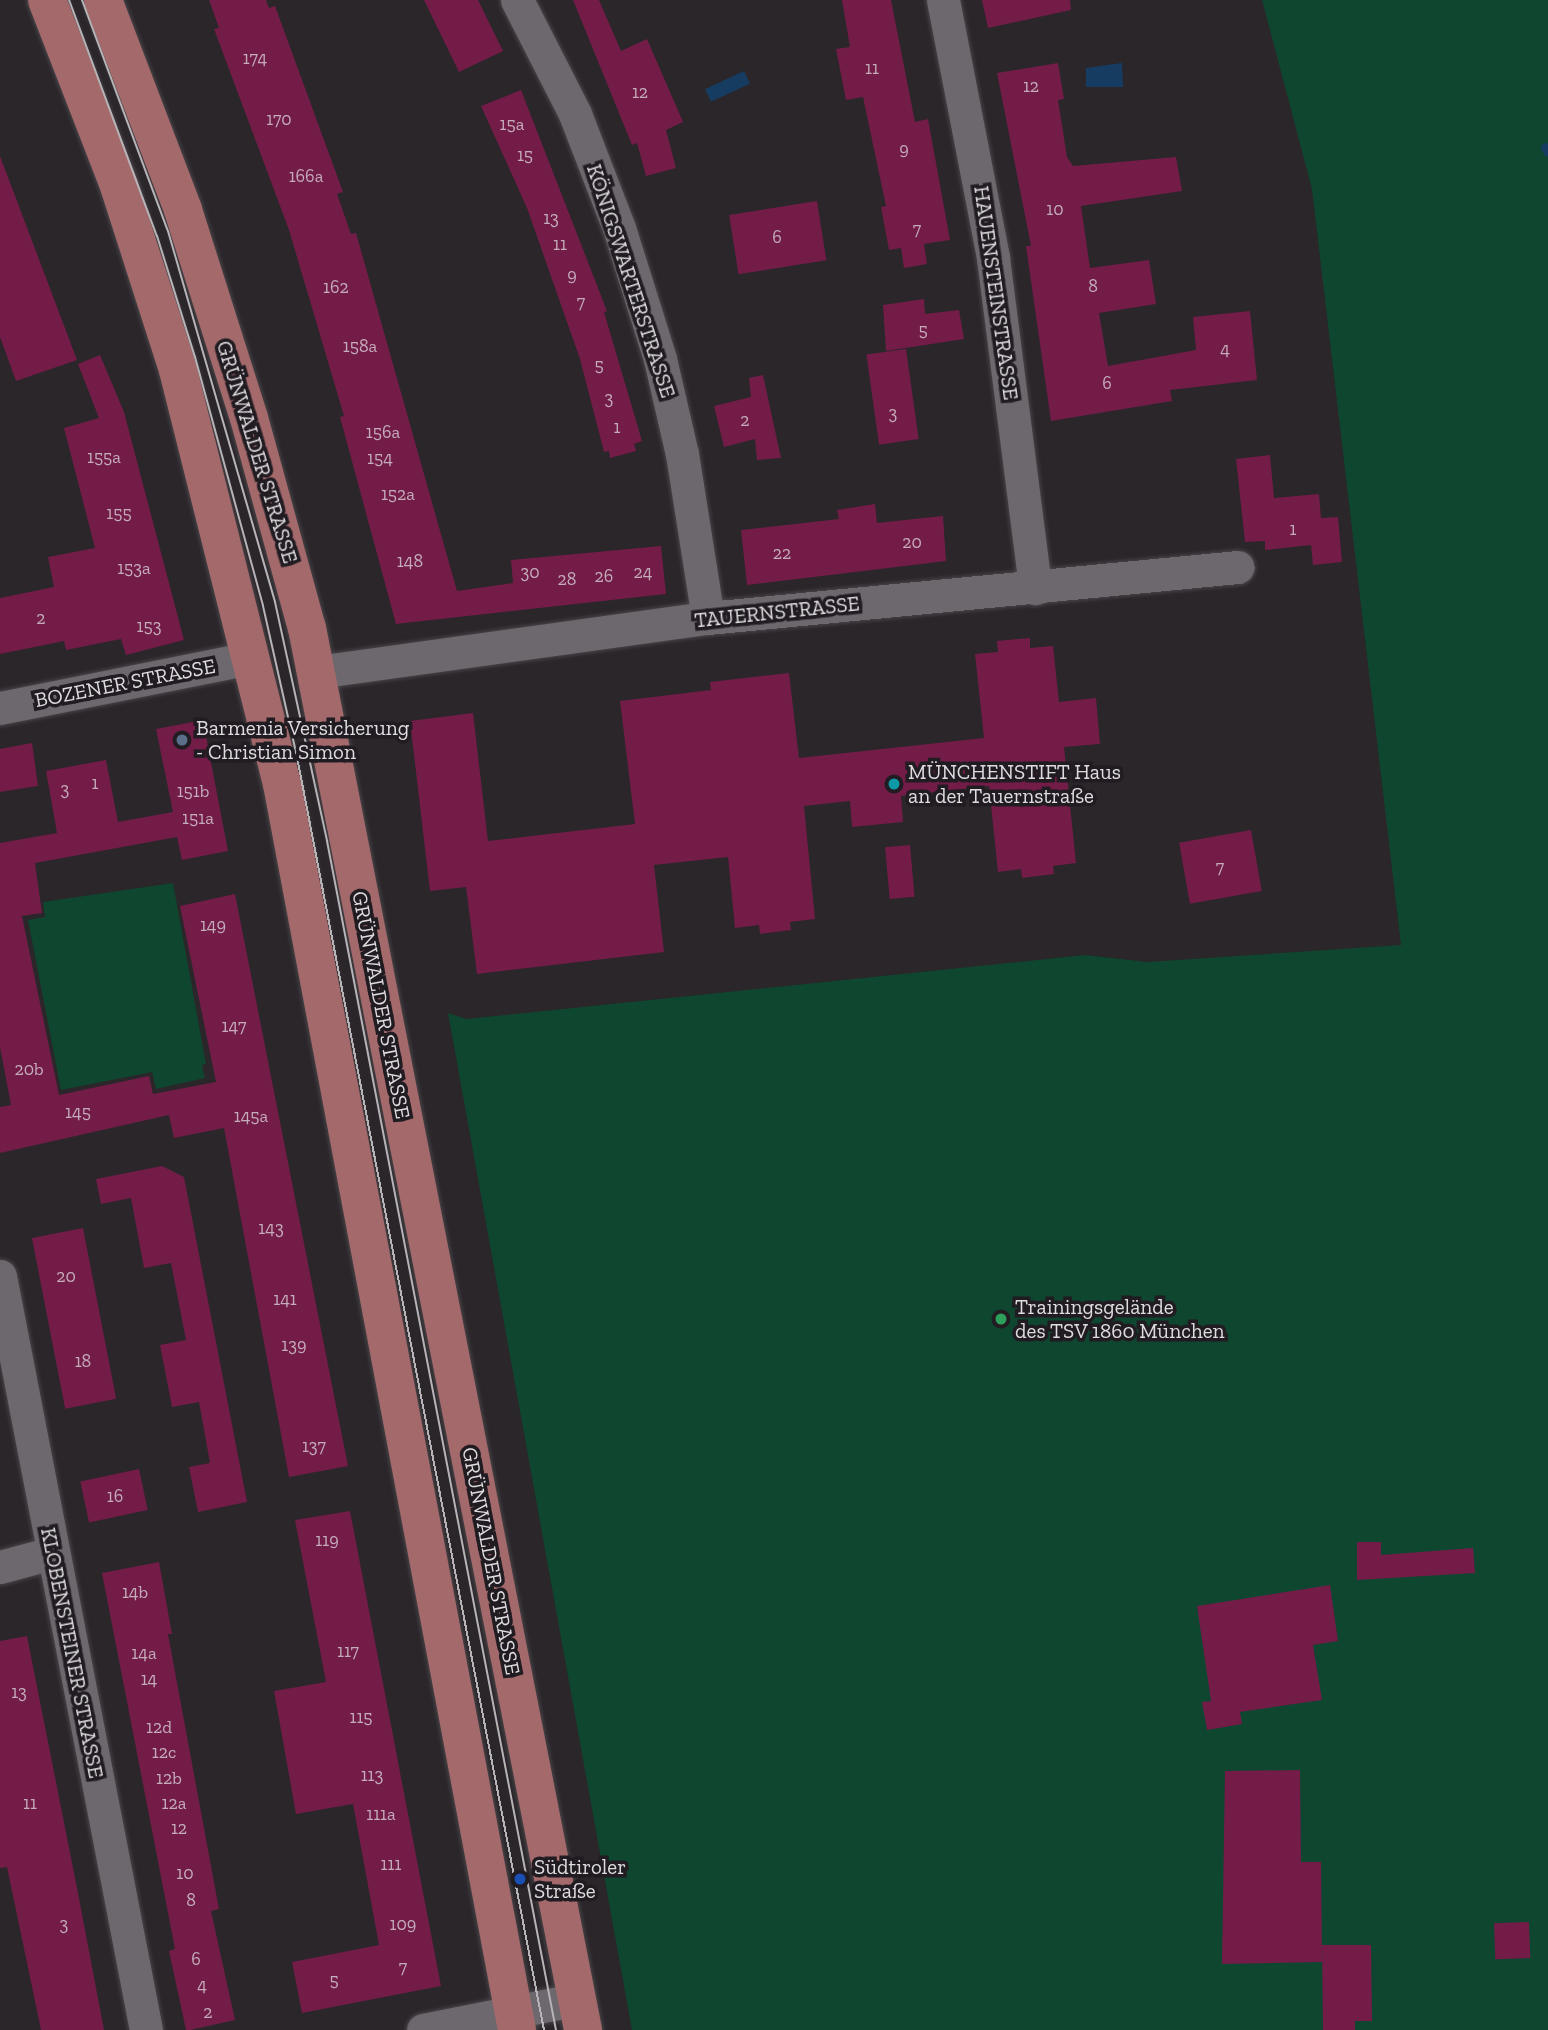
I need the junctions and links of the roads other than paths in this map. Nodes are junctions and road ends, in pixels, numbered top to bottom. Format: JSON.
{"nodes":[{"id":1,"x":47,"y":0,"type":"edge"},
{"id":2,"x":103,"y":0,"type":"edge"},
{"id":3,"x":517,"y":0,"type":"edge"},
{"id":4,"x":943,"y":0,"type":"edge"},
{"id":5,"x":1238,"y":567,"type":"dead end"},
{"id":6,"x":1035,"y":588,"type":"junction"},
{"id":7,"x":708,"y":618,"type":"junction"},
{"id":8,"x":250,"y":658,"type":"junction"},
{"id":9,"x":317,"y":672,"type":"junction"},
{"id":10,"x":0,"y":708,"type":"edge"},
{"id":11,"x":0,"y":1276,"type":"edge"},
{"id":12,"x":52,"y":1553,"type":"junction"},
{"id":13,"x":0,"y":1567,"type":"edge"},
{"id":14,"x":580,"y":2015,"type":"edge"},
{"id":15,"x":515,"y":2021,"type":"edge"},
{"id":16,"x":146,"y":2030,"type":"edge"},
{"id":17,"x":424,"y":2030,"type":"edge"}],
"edges":[{"from":1,"to":8,"type":"main road"},
{"from":2,"to":9,"type":"main road","name":"GRÜNWALDER STRASSE"},
{"from":3,"to":7,"type":"street","name":"KÖNIGSWARTERSTRASSE"},
{"from":4,"to":6,"type":"street","name":"HAUENSTEINSTRASSE"},
{"from":5,"to":6,"type":"street","name":"TAUERNSTRASSE"},
{"from":6,"to":7,"type":"street","name":"TAUERNSTRASSE"},
{"from":7,"to":9,"type":"street","name":"TAUERNSTRASSE"},
{"from":8,"to":10,"type":"street","name":"BOZENER STRASSE"},
{"from":8,"to":15,"type":"main road"},
{"from":9,"to":14,"type":"main road","name":"GRÜNWALDER STRASSE"},
{"from":11,"to":12,"type":"street","name":"KLOBENSTEINER STRASSE"},
{"from":12,"to":13,"type":"street"},
{"from":12,"to":16,"type":"street","name":"KLOBENSTEINER STRASSE"},
{"from":14,"to":15,"type":"street"},
{"from":15,"to":17,"type":"street"}]}
